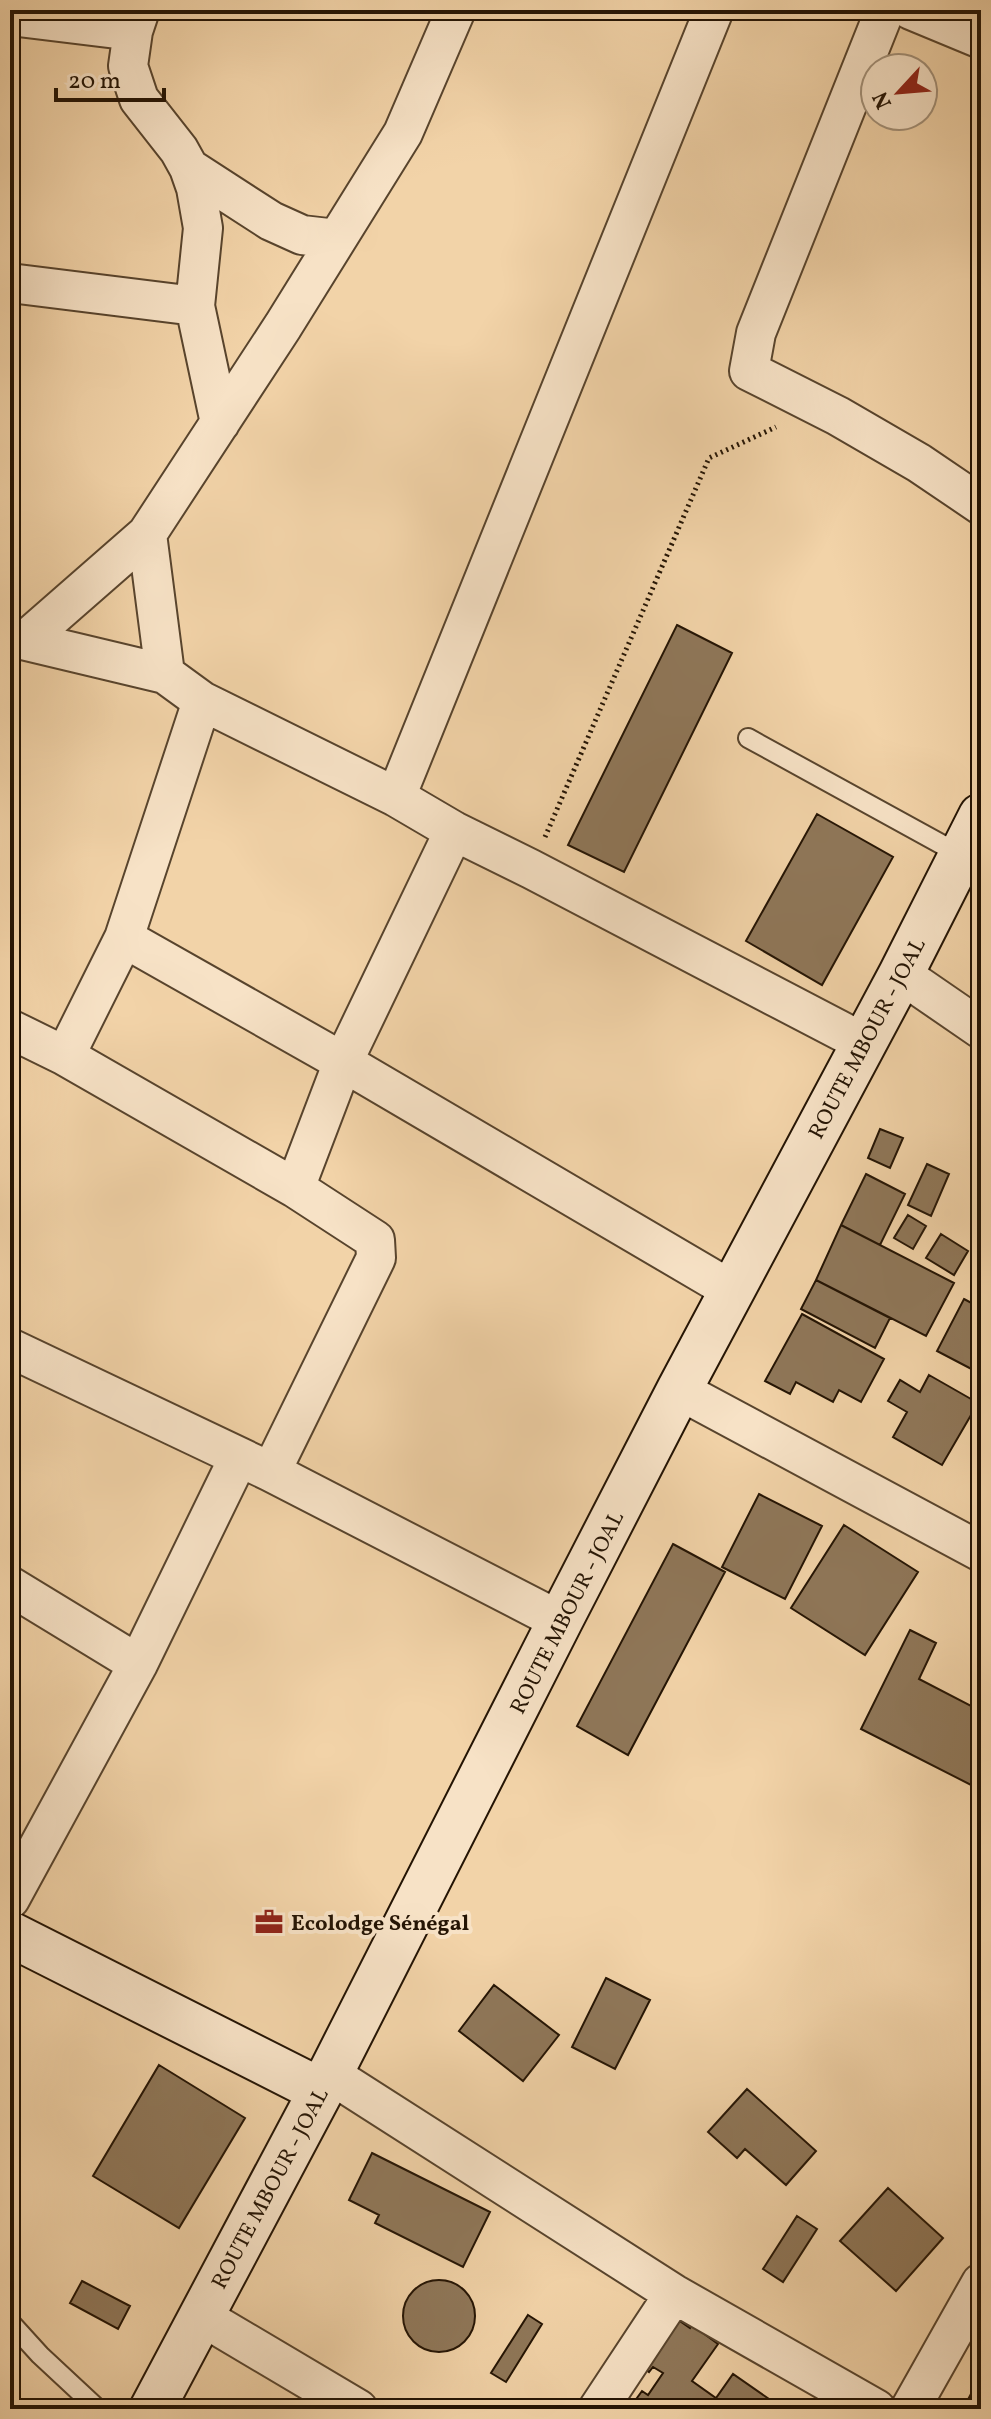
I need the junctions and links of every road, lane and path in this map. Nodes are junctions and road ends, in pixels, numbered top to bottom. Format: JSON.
{"nodes":[{"id":1,"x":456,"y":10,"type":"edge"},
{"id":2,"x":714,"y":10,"type":"edge"},
{"id":3,"x":885,"y":10,"type":"edge"},
{"id":4,"x":911,"y":10,"type":"edge"},
{"id":5,"x":10,"y":16,"type":"edge"},
{"id":6,"x":137,"y":21,"type":"edge"},
{"id":7,"x":981,"y":39,"type":"edge"},
{"id":8,"x":189,"y":168,"type":"junction"},
{"id":9,"x":337,"y":239,"type":"junction"},
{"id":10,"x":10,"y":283,"type":"edge"},
{"id":11,"x":195,"y":306,"type":"junction"},
{"id":12,"x":807,"y":400,"type":"junction"},
{"id":13,"x":220,"y":423,"type":"junction"},
{"id":14,"x":981,"y":505,"type":"edge"},
{"id":15,"x":147,"y":534,"type":"junction"},
{"id":16,"x":18,"y":638,"type":"edge"},
{"id":17,"x":165,"y":674,"type":"junction"},
{"id":18,"x":202,"y":701,"type":"junction"},
{"id":19,"x":748,"y":738,"type":"dead end"},
{"id":20,"x":396,"y":797,"type":"junction"},
{"id":21,"x":981,"y":816,"type":"edge"},
{"id":22,"x":454,"y":831,"type":"junction"},
{"id":23,"x":961,"y":855,"type":"junction"},
{"id":24,"x":531,"y":869,"type":"junction"},
{"id":25,"x":124,"y":938,"type":"junction"},
{"id":26,"x":901,"y":974,"type":"junction"},
{"id":27,"x":10,"y":1029,"type":"edge"},
{"id":28,"x":981,"y":1029,"type":"edge"},
{"id":29,"x":864,"y":1043,"type":"junction"},
{"id":30,"x":65,"y":1056,"type":"junction"},
{"id":31,"x":343,"y":1062,"type":"junction"},
{"id":32,"x":295,"y":1188,"type":"junction"},
{"id":33,"x":733,"y":1291,"type":"junction"},
{"id":34,"x":10,"y":1348,"type":"edge"},
{"id":35,"x":679,"y":1390,"type":"junction"},
{"id":36,"x":255,"y":1464,"type":"junction"},
{"id":37,"x":981,"y":1552,"type":"edge"},
{"id":38,"x":10,"y":1586,"type":"edge"},
{"id":39,"x":560,"y":1621,"type":"junction"},
{"id":40,"x":138,"y":1664,"type":"junction"},
{"id":41,"x":10,"y":1899,"type":"edge"},
{"id":42,"x":10,"y":1934,"type":"edge"},
{"id":43,"x":326,"y":2082,"type":"junction"},
{"id":44,"x":981,"y":2283,"type":"edge"},
{"id":45,"x":674,"y":2294,"type":"junction"},
{"id":46,"x":201,"y":2316,"type":"junction"},
{"id":47,"x":10,"y":2322,"type":"edge"},
{"id":48,"x":98,"y":2409,"type":"edge"},
{"id":49,"x":152,"y":2409,"type":"edge"},
{"id":50,"x":358,"y":2409,"type":"edge"},
{"id":51,"x":598,"y":2409,"type":"edge"},
{"id":52,"x":876,"y":2409,"type":"edge"},
{"id":53,"x":910,"y":2409,"type":"edge"}],
"edges":[{"from":1,"to":9,"type":"street"},
{"from":2,"to":20,"type":"street"},
{"from":3,"to":12,"type":"street"},
{"from":4,"to":7,"type":"street"},
{"from":5,"to":6,"type":"street"},
{"from":6,"to":8,"type":"street"},
{"from":8,"to":9,"type":"street"},
{"from":8,"to":11,"type":"street"},
{"from":9,"to":13,"type":"street"},
{"from":10,"to":11,"type":"street"},
{"from":11,"to":13,"type":"street"},
{"from":12,"to":14,"type":"street"},
{"from":12,"to":24,"type":"path"},
{"from":13,"to":15,"type":"street"},
{"from":15,"to":16,"type":"street"},
{"from":15,"to":17,"type":"street"},
{"from":16,"to":17,"type":"street"},
{"from":17,"to":18,"type":"street"},
{"from":18,"to":20,"type":"street"},
{"from":18,"to":25,"type":"street"},
{"from":19,"to":23,"type":"lane"},
{"from":20,"to":22,"type":"street"},
{"from":21,"to":23,"type":"main road","name":"ROUTE MBOUR - JOAL"},
{"from":22,"to":24,"type":"street"},
{"from":22,"to":31,"type":"street"},
{"from":23,"to":26,"type":"main road","name":"ROUTE MBOUR - JOAL"},
{"from":24,"to":29,"type":"street"},
{"from":25,"to":30,"type":"street"},
{"from":25,"to":31,"type":"street"},
{"from":26,"to":28,"type":"street"},
{"from":26,"to":29,"type":"main road","name":"ROUTE MBOUR - JOAL"},
{"from":27,"to":30,"type":"street"},
{"from":29,"to":33,"type":"main road","name":"ROUTE MBOUR - JOAL"},
{"from":30,"to":32,"type":"street"},
{"from":31,"to":32,"type":"street"},
{"from":31,"to":33,"type":"street"},
{"from":32,"to":36,"type":"street"},
{"from":33,"to":35,"type":"main road","name":"ROUTE MBOUR - JOAL"},
{"from":34,"to":36,"type":"street"},
{"from":35,"to":37,"type":"street"},
{"from":35,"to":39,"type":"main road","name":"ROUTE MBOUR - JOAL"},
{"from":36,"to":39,"type":"street"},
{"from":36,"to":40,"type":"street"},
{"from":38,"to":40,"type":"street"},
{"from":39,"to":43,"type":"main road","name":"ROUTE MBOUR - JOAL"},
{"from":40,"to":41,"type":"street"},
{"from":42,"to":43,"type":"main road"},
{"from":43,"to":45,"type":"street"},
{"from":43,"to":46,"type":"main road","name":"ROUTE MBOUR - JOAL"},
{"from":44,"to":53,"type":"street"},
{"from":45,"to":51,"type":"street"},
{"from":45,"to":52,"type":"street"},
{"from":46,"to":49,"type":"main road","name":"ROUTE MBOUR - JOAL"},
{"from":46,"to":50,"type":"street"},
{"from":47,"to":48,"type":"lane"}]}
